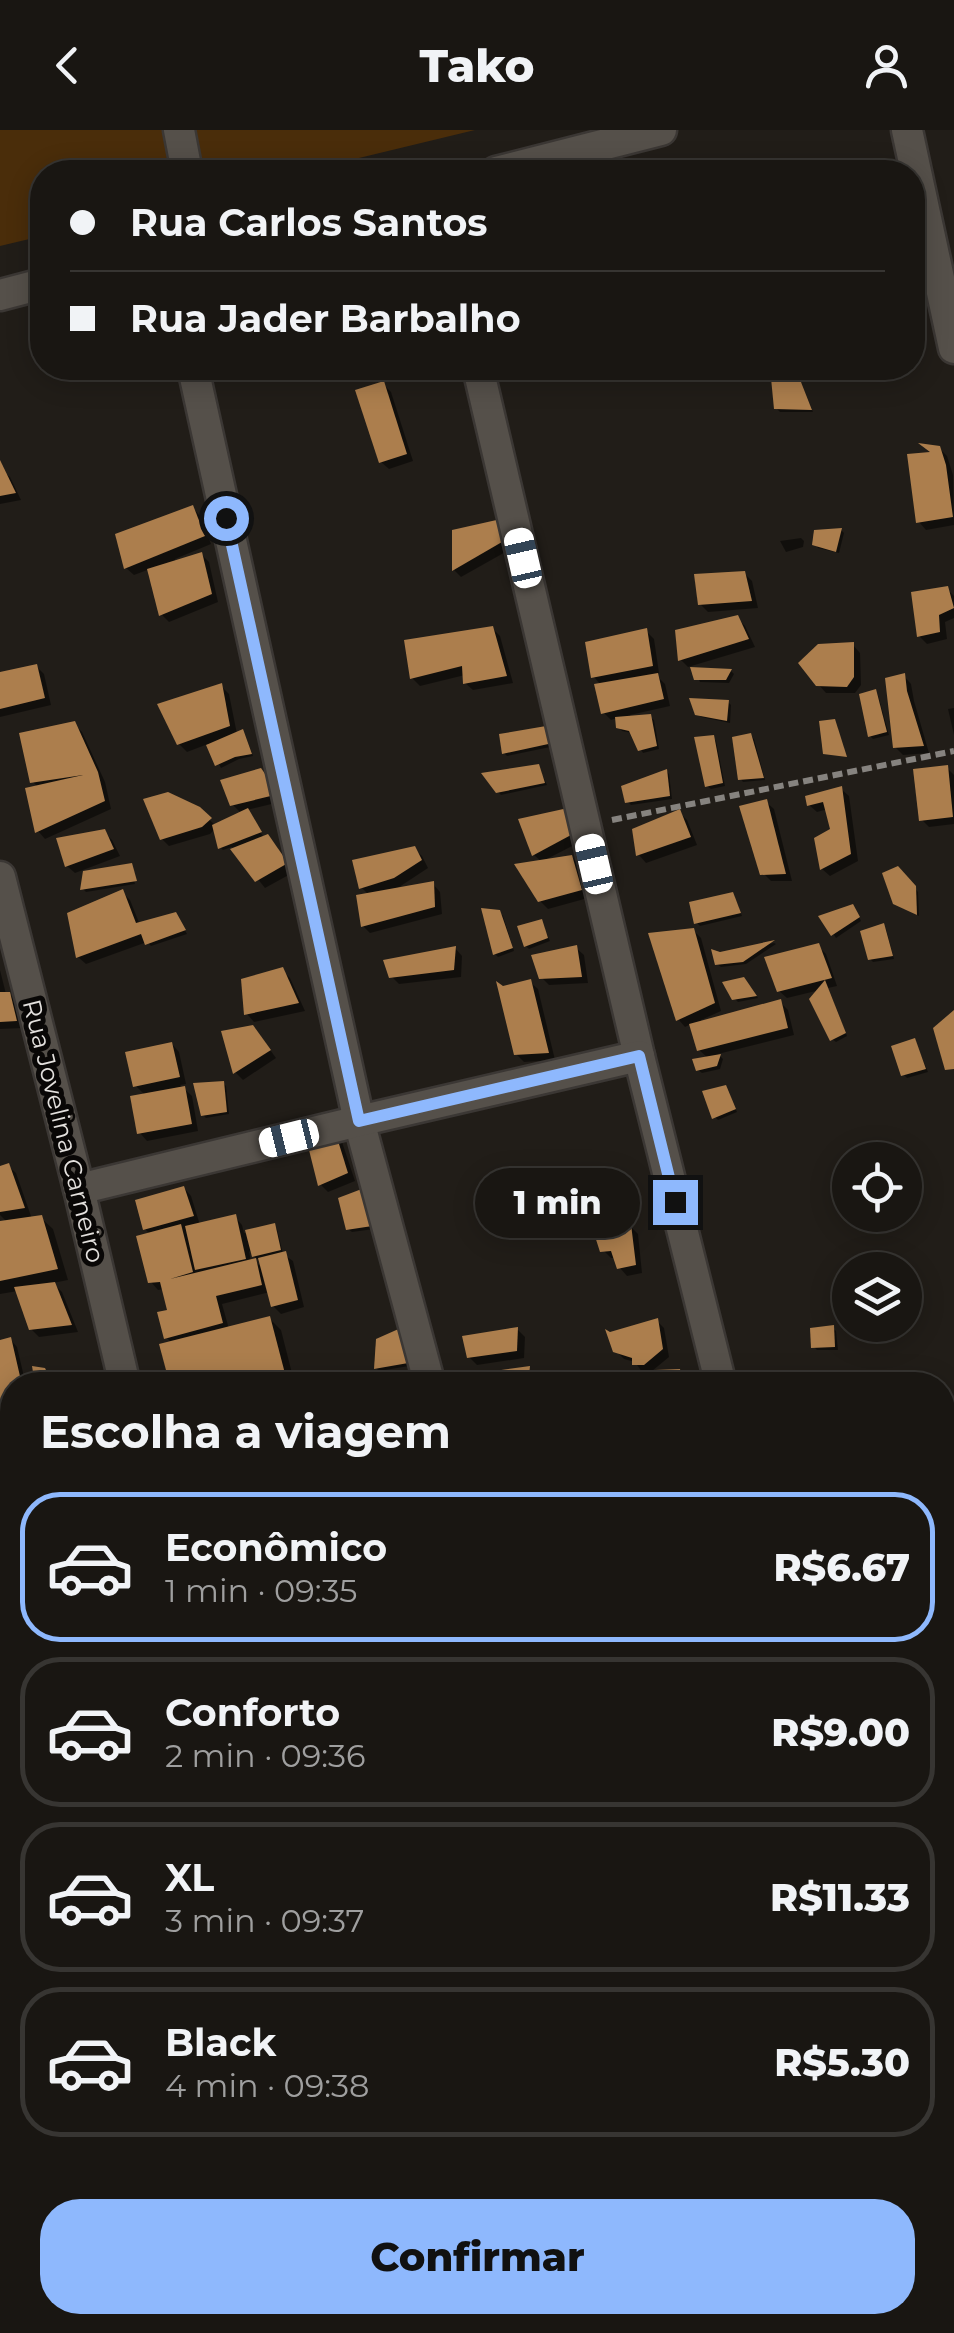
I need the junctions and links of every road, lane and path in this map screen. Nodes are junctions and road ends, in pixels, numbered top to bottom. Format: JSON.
{"nodes":[{"id":1,"x":180,"y":130,"type":"edge"},
{"id":2,"x":660,"y":130,"type":"edge"},
{"id":3,"x":907,"y":130,"type":"edge"},
{"id":4,"x":184,"y":160,"type":"edge"},
{"id":5,"x":543,"y":160,"type":"edge"},
{"id":6,"x":913,"y":160,"type":"edge"},
{"id":7,"x":925,"y":213,"type":"edge"},
{"id":8,"x":30,"y":287,"type":"edge"},
{"id":9,"x":0,"y":296,"type":"edge"},
{"id":10,"x":954,"y":348,"type":"edge"},
{"id":11,"x":196,"y":380,"type":"edge"},
{"id":12,"x":481,"y":380,"type":"edge"},
{"id":13,"x":954,"y":752,"type":"edge"},
{"id":14,"x":586,"y":825,"type":"junction"},
{"id":15,"x":0,"y":877,"type":"edge"},
{"id":16,"x":639,"y":1056,"type":"junction"},
{"id":17,"x":359,"y":1121,"type":"junction"},
{"id":18,"x":79,"y":1189,"type":"junction"},
{"id":19,"x":122,"y":1372,"type":"edge"},
{"id":20,"x":427,"y":1372,"type":"edge"},
{"id":21,"x":718,"y":1372,"type":"edge"}],
"edges":[{"from":1,"to":4,"type":"street"},
{"from":2,"to":5,"type":"street"},
{"from":3,"to":6,"type":"street"},
{"from":7,"to":10,"type":"street"},
{"from":8,"to":9,"type":"street"},
{"from":11,"to":17,"type":"street"},
{"from":12,"to":14,"type":"street"},
{"from":13,"to":14,"type":"path"},
{"from":14,"to":16,"type":"street"},
{"from":15,"to":18,"type":"street","name":"Rua Jovelina Carneiro"},
{"from":16,"to":17,"type":"street"},
{"from":16,"to":21,"type":"street"},
{"from":17,"to":18,"type":"street"},
{"from":17,"to":20,"type":"street"},
{"from":18,"to":19,"type":"street","name":"Rua Jovelina Carneiro"}]}
